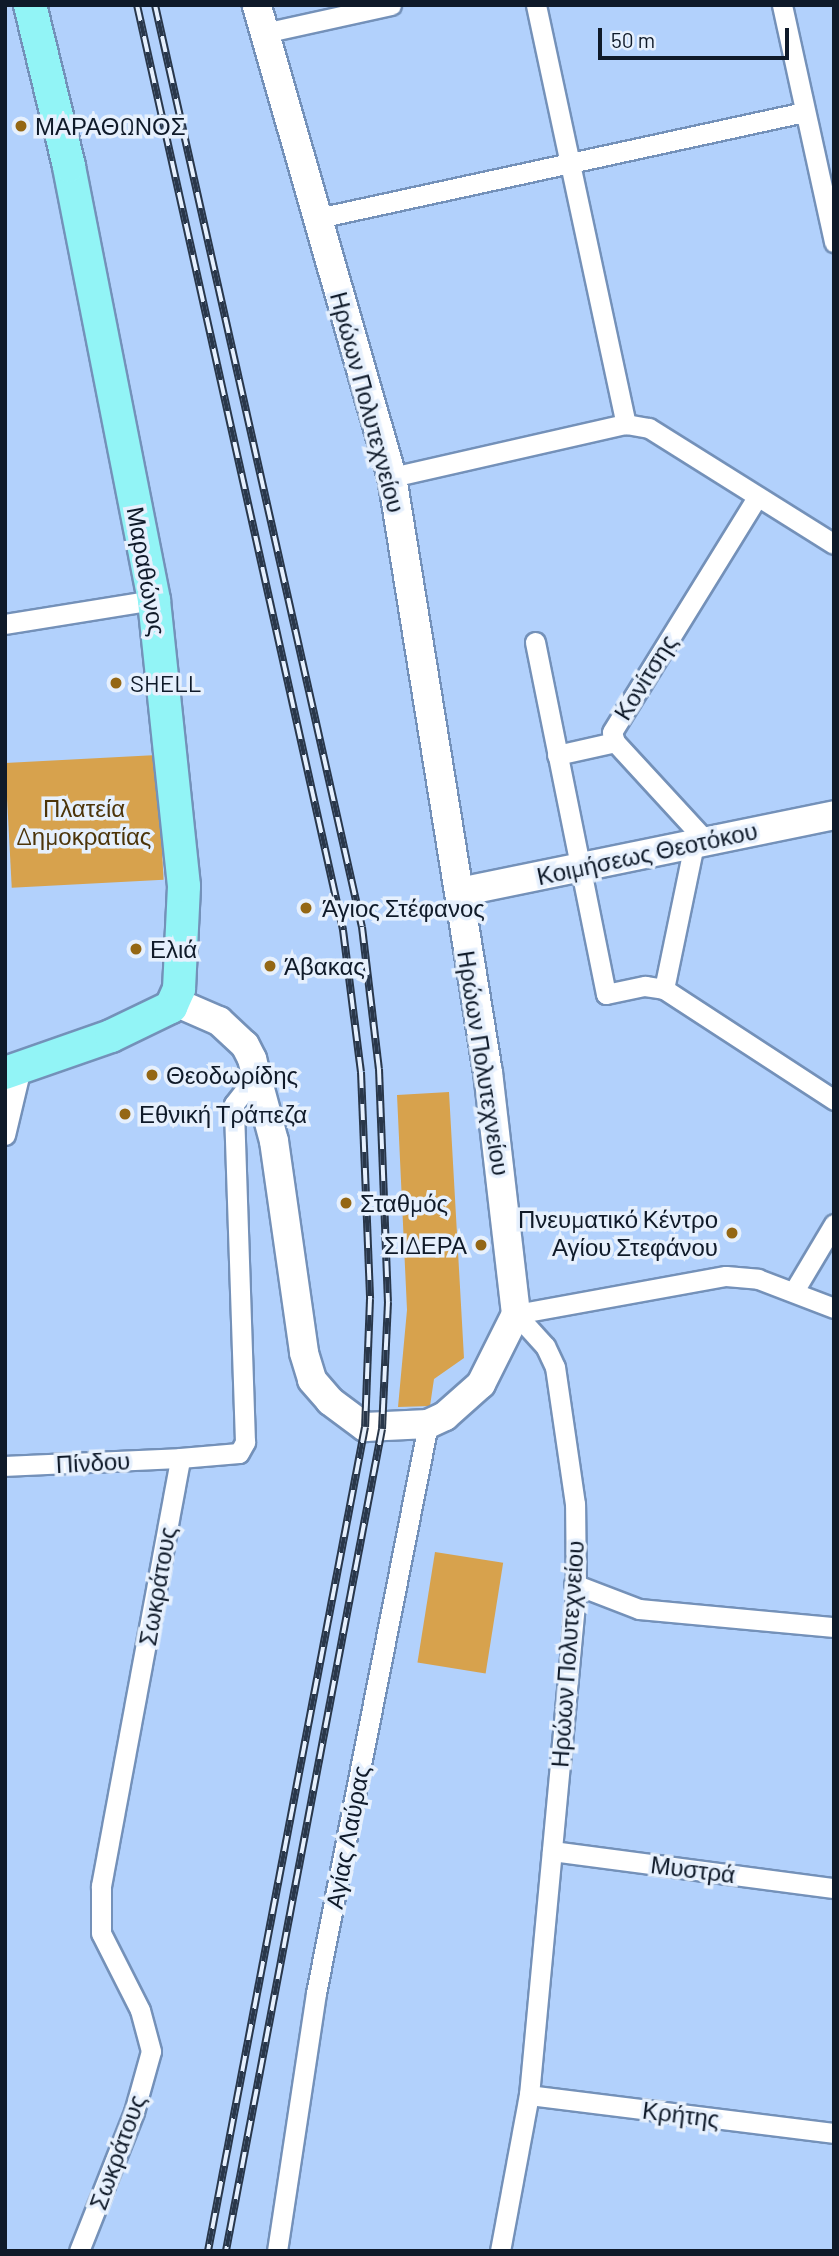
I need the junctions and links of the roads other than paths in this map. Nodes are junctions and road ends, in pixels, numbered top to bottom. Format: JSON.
{"nodes":[{"id":1,"x":30,"y":5,"type":"edge"},
{"id":2,"x":257,"y":5,"type":"edge"},
{"id":3,"x":391,"y":5,"type":"edge"},
{"id":4,"x":536,"y":5,"type":"edge"},
{"id":5,"x":782,"y":5,"type":"edge"},
{"id":6,"x":264,"y":33,"type":"junction"},
{"id":7,"x":803,"y":112,"type":"junction"},
{"id":8,"x":824,"y":153,"type":"edge"},
{"id":9,"x":569,"y":163,"type":"junction"},
{"id":10,"x":318,"y":218,"type":"junction"},
{"id":11,"x":834,"y":242,"type":"edge"},
{"id":12,"x":625,"y":424,"type":"junction"},
{"id":13,"x":392,"y":477,"type":"junction"},
{"id":14,"x":756,"y":499,"type":"junction"},
{"id":15,"x":834,"y":544,"type":"edge"},
{"id":16,"x":154,"y":600,"type":"junction"},
{"id":17,"x":5,"y":624,"type":"edge"},
{"id":18,"x":535,"y":642,"type":"dead end"},
{"id":19,"x":615,"y":742,"type":"junction"},
{"id":20,"x":557,"y":755,"type":"junction"},
{"id":21,"x":834,"y":815,"type":"edge"},
{"id":22,"x":700,"y":842,"type":"junction"},
{"id":23,"x":580,"y":867,"type":"junction"},
{"id":24,"x":460,"y":892,"type":"junction"},
{"id":25,"x":664,"y":989,"type":"junction"},
{"id":26,"x":175,"y":1002,"type":"junction"},
{"id":27,"x":13,"y":1070,"type":"edge"},
{"id":28,"x":257,"y":1075,"type":"junction"},
{"id":29,"x":834,"y":1100,"type":"edge"},
{"id":30,"x":5,"y":1135,"type":"edge"},
{"id":31,"x":834,"y":1224,"type":"edge"},
{"id":32,"x":794,"y":1291,"type":"junction"},
{"id":33,"x":834,"y":1308,"type":"edge"},
{"id":34,"x":516,"y":1314,"type":"junction"},
{"id":35,"x":428,"y":1424,"type":"junction"},
{"id":36,"x":180,"y":1458,"type":"junction"},
{"id":37,"x":5,"y":1466,"type":"edge"},
{"id":38,"x":574,"y":1584,"type":"junction"},
{"id":39,"x":834,"y":1627,"type":"edge"},
{"id":40,"x":552,"y":1851,"type":"junction"},
{"id":41,"x":834,"y":1888,"type":"edge"},
{"id":42,"x":529,"y":2095,"type":"junction"},
{"id":43,"x":834,"y":2133,"type":"edge"},
{"id":44,"x":79,"y":2251,"type":"edge"},
{"id":45,"x":277,"y":2251,"type":"edge"},
{"id":46,"x":500,"y":2251,"type":"edge"}],
"edges":[{"from":1,"to":16,"type":"main road","name":"Μαραθώνος"},
{"from":2,"to":6,"type":"street","name":"Ηρώων Πολυτεχνείου"},
{"from":3,"to":6,"type":"street"},
{"from":4,"to":9,"type":"street"},
{"from":5,"to":7,"type":"street"},
{"from":6,"to":10,"type":"street","name":"Ηρώων Πολυτεχνείου"},
{"from":7,"to":8,"type":"street"},
{"from":7,"to":9,"type":"street"},
{"from":8,"to":11,"type":"street"},
{"from":9,"to":10,"type":"street"},
{"from":9,"to":12,"type":"street"},
{"from":10,"to":13,"type":"street","name":"Ηρώων Πολυτεχνείου"},
{"from":12,"to":13,"type":"street"},
{"from":12,"to":14,"type":"street"},
{"from":13,"to":24,"type":"street","name":"Ηρώων Πολυτεχνείου"},
{"from":14,"to":15,"type":"street"},
{"from":14,"to":19,"type":"street","name":"Κονίτσης"},
{"from":16,"to":17,"type":"street"},
{"from":16,"to":26,"type":"main road","name":"Μαραθώνος"},
{"from":18,"to":20,"type":"street"},
{"from":19,"to":20,"type":"street"},
{"from":19,"to":22,"type":"street","name":"Κονίτσης"},
{"from":20,"to":23,"type":"street"},
{"from":21,"to":22,"type":"street","name":"Κοιμήσεως Θεοτόκου"},
{"from":22,"to":23,"type":"street","name":"Κοιμήσεως Θεοτόκου"},
{"from":22,"to":25,"type":"street"},
{"from":23,"to":24,"type":"street","name":"Κοιμήσεως Θεοτόκου"},
{"from":23,"to":25,"type":"street"},
{"from":24,"to":34,"type":"street","name":"Ηρώων Πολυτεχνείου"},
{"from":25,"to":29,"type":"street"},
{"from":26,"to":27,"type":"main road"},
{"from":26,"to":28,"type":"street"},
{"from":27,"to":30,"type":"street"},
{"from":28,"to":35,"type":"street"},
{"from":28,"to":36,"type":"street"},
{"from":31,"to":32,"type":"street"},
{"from":32,"to":33,"type":"street"},
{"from":32,"to":34,"type":"street"},
{"from":34,"to":35,"type":"street"},
{"from":34,"to":38,"type":"street","name":"Ηρώων Πολυτεχνείου"},
{"from":35,"to":45,"type":"street","name":"Αγίας Λαύρας"},
{"from":36,"to":37,"type":"street","name":"Πίνδου"},
{"from":36,"to":44,"type":"street","name":"Σωκράτους"},
{"from":38,"to":39,"type":"street"},
{"from":38,"to":40,"type":"street","name":"Ηρώων Πολυτεχνείου"},
{"from":40,"to":41,"type":"street","name":"Μυστρά"},
{"from":40,"to":42,"type":"street","name":"Ηρώων Πολυτεχνείου"},
{"from":42,"to":43,"type":"street","name":"Κρήτης"},
{"from":42,"to":46,"type":"street","name":"Ηρώων Πολυτεχνείου"}]}
